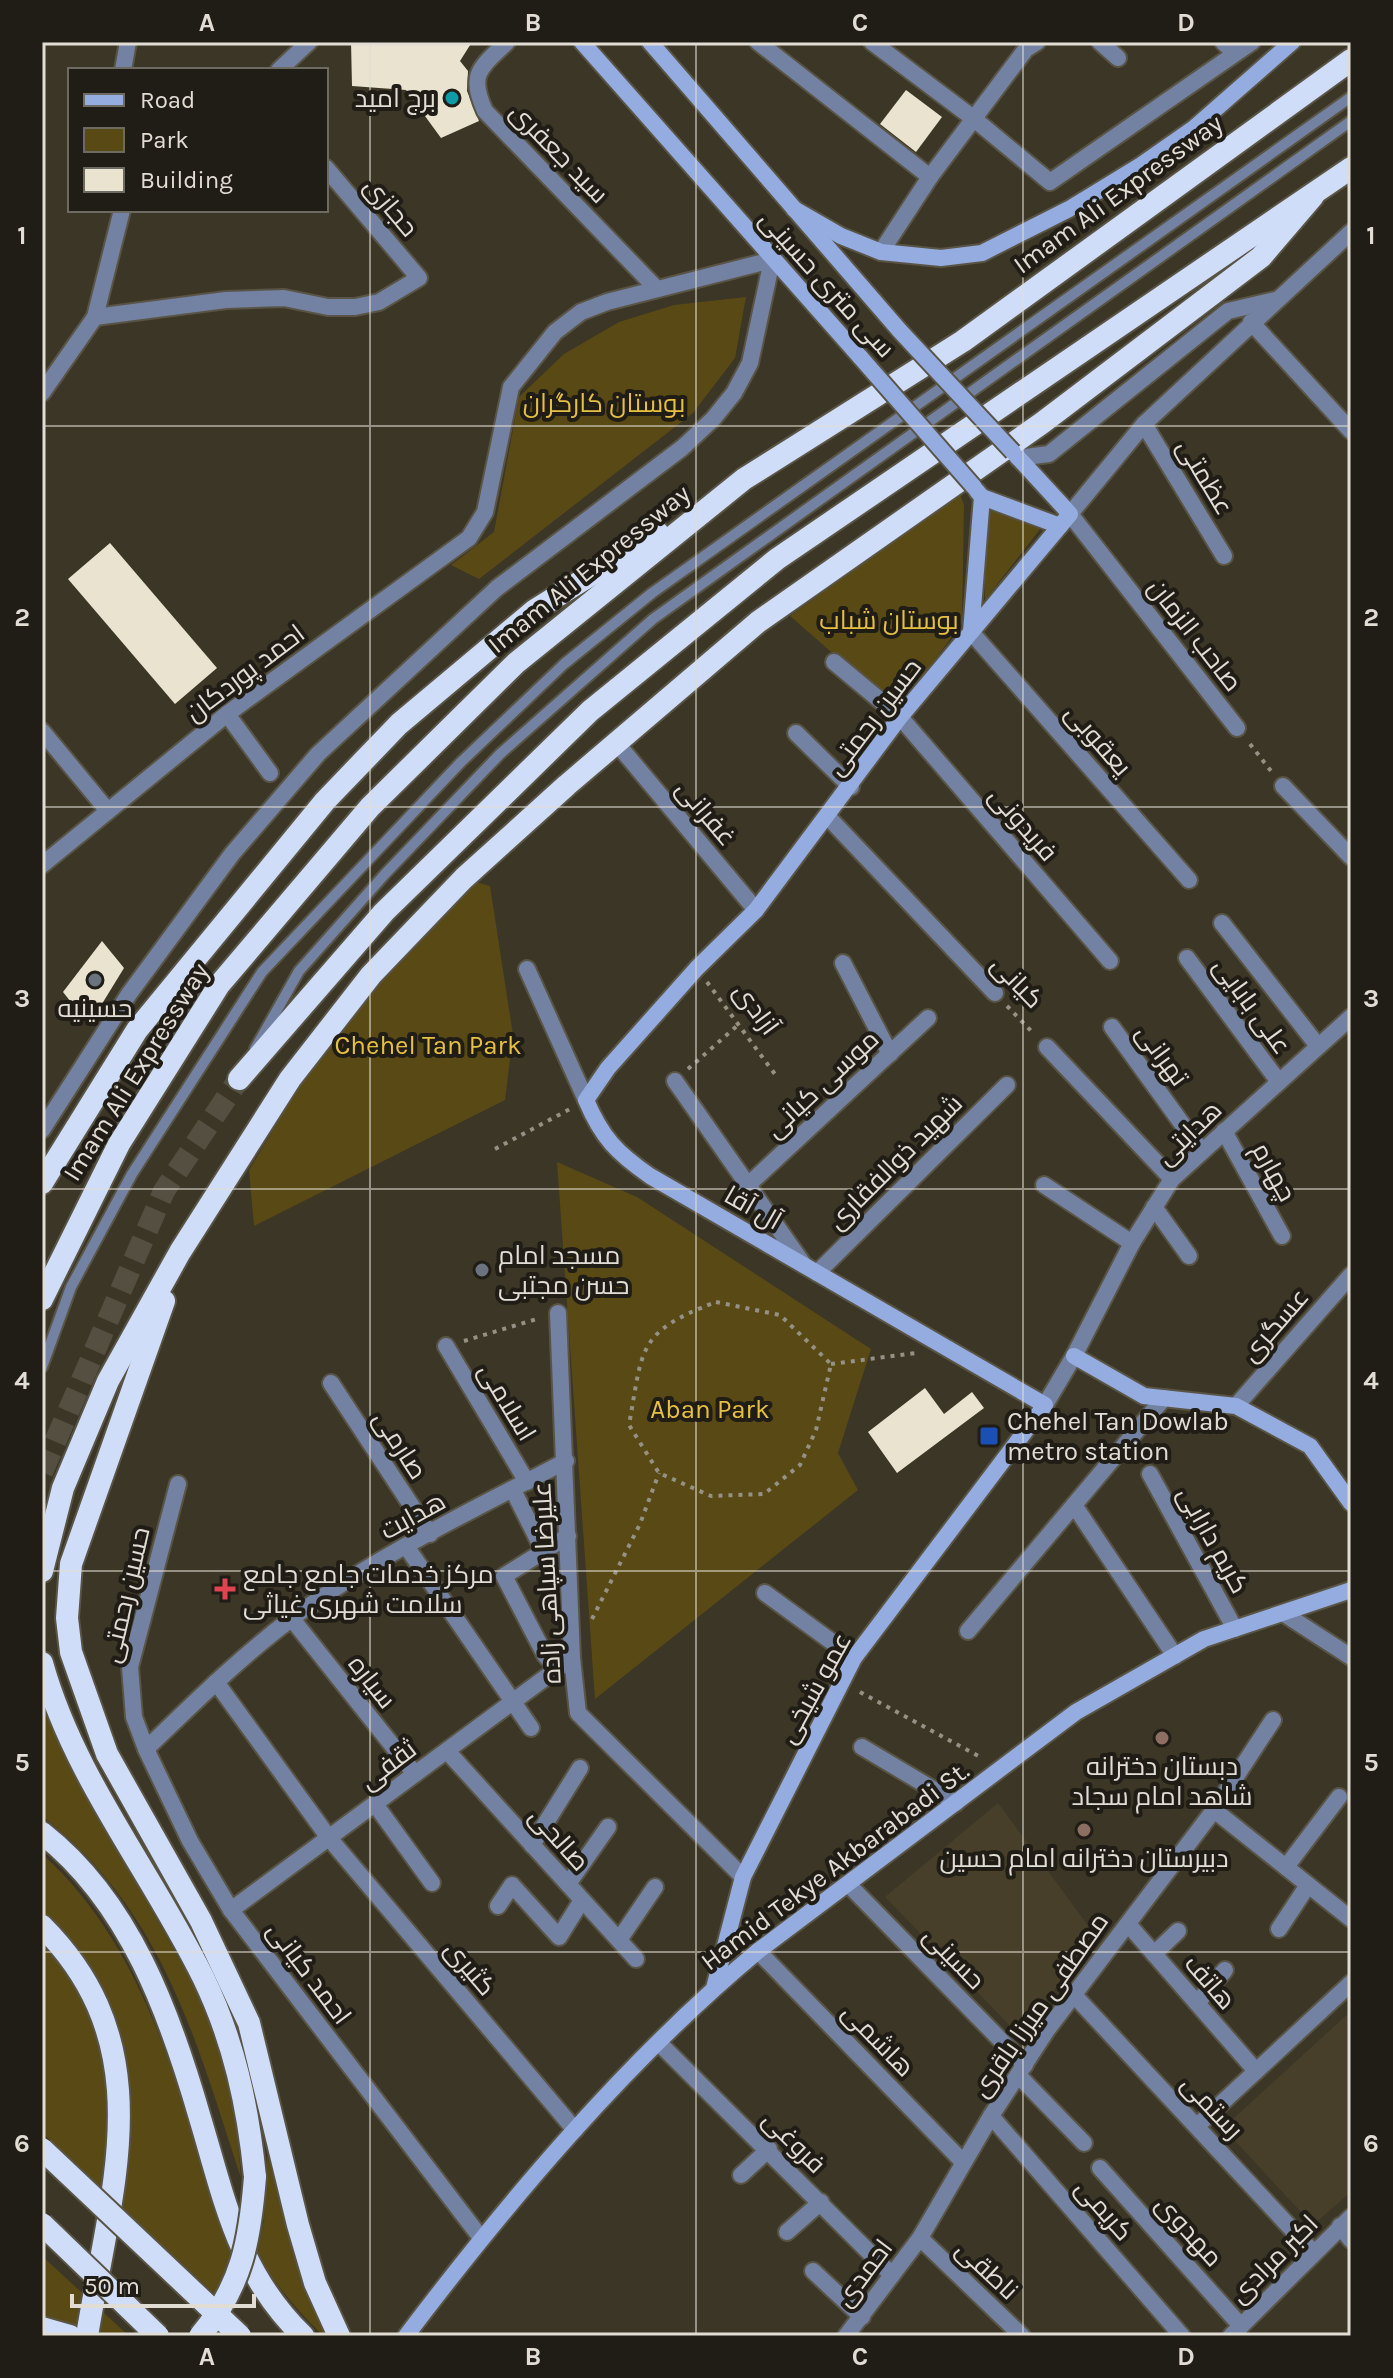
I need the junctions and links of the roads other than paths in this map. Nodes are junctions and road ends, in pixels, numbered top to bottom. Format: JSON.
{"nodes":[{"id":1,"x":128,"y":42,"type":"edge"},
{"id":2,"x":309,"y":42,"type":"edge"},
{"id":3,"x":507,"y":42,"type":"edge"},
{"id":4,"x":582,"y":42,"type":"edge"},
{"id":5,"x":650,"y":42,"type":"edge"},
{"id":6,"x":758,"y":42,"type":"edge"},
{"id":7,"x":872,"y":42,"type":"edge"},
{"id":8,"x":1037,"y":42,"type":"edge"},
{"id":9,"x":1100,"y":42,"type":"edge"},
{"id":10,"x":1252,"y":42,"type":"edge"},
{"id":11,"x":1292,"y":42,"type":"edge"},
{"id":12,"x":1229,"y":48,"type":"edge"},
{"id":13,"x":1118,"y":58,"type":"dead end"},
{"id":14,"x":1351,"y":60,"type":"edge"},
{"id":15,"x":123,"y":68,"type":"edge"},
{"id":16,"x":281,"y":68,"type":"edge"},
{"id":17,"x":1351,"y":97,"type":"edge"},
{"id":18,"x":973,"y":118,"type":"junction"},
{"id":19,"x":1351,"y":121,"type":"edge"},
{"id":20,"x":1351,"y":168,"type":"edge"},
{"id":21,"x":328,"y":170,"type":"edge"},
{"id":22,"x":930,"y":177,"type":"junction"},
{"id":23,"x":1313,"y":196,"type":"junction"},
{"id":24,"x":794,"y":209,"type":"junction"},
{"id":25,"x":121,"y":212,"type":"edge"},
{"id":26,"x":1351,"y":232,"type":"edge"},
{"id":27,"x":881,"y":252,"type":"junction"},
{"id":28,"x":772,"y":260,"type":"junction"},
{"id":29,"x":656,"y":288,"type":"junction"},
{"id":30,"x":1276,"y":299,"type":"junction"},
{"id":31,"x":95,"y":317,"type":"junction"},
{"id":32,"x":1251,"y":322,"type":"junction"},
{"id":33,"x":42,"y":393,"type":"edge"},
{"id":34,"x":1144,"y":424,"type":"junction"},
{"id":35,"x":1351,"y":431,"type":"edge"},
{"id":36,"x":1015,"y":455,"type":"junction"},
{"id":37,"x":744,"y":479,"type":"junction"},
{"id":38,"x":978,"y":492,"type":"junction"},
{"id":39,"x":1065,"y":520,"type":"junction"},
{"id":40,"x":1224,"y":556,"type":"dead end"},
{"id":41,"x":971,"y":632,"type":"junction"},
{"id":42,"x":834,"y":662,"type":"dead end"},
{"id":43,"x":227,"y":714,"type":"junction"},
{"id":44,"x":900,"y":717,"type":"junction"},
{"id":45,"x":1237,"y":728,"type":"road end"},
{"id":46,"x":42,"y":731,"type":"edge"},
{"id":47,"x":796,"y":733,"type":"dead end"},
{"id":48,"x":619,"y":746,"type":"dead end"},
{"id":49,"x":270,"y":773,"type":"dead end"},
{"id":50,"x":1283,"y":786,"type":"road end"},
{"id":51,"x":851,"y":787,"type":"junction"},
{"id":52,"x":108,"y":811,"type":"junction"},
{"id":53,"x":828,"y":817,"type":"junction"},
{"id":54,"x":1351,"y":857,"type":"edge"},
{"id":55,"x":42,"y":865,"type":"edge"},
{"id":56,"x":1189,"y":880,"type":"dead end"},
{"id":57,"x":756,"y":910,"type":"junction"},
{"id":58,"x":1222,"y":923,"type":"dead end"},
{"id":59,"x":1187,"y":958,"type":"dead end"},
{"id":60,"x":1110,"y":961,"type":"dead end"},
{"id":61,"x":843,"y":963,"type":"dead end"},
{"id":62,"x":527,"y":969,"type":"dead end"},
{"id":63,"x":995,"y":993,"type":"road end"},
{"id":64,"x":1351,"y":1017,"type":"edge"},
{"id":65,"x":928,"y":1018,"type":"dead end"},
{"id":66,"x":1112,"y":1027,"type":"dead end"},
{"id":67,"x":1318,"y":1046,"type":"junction"},
{"id":68,"x":1047,"y":1047,"type":"road end"},
{"id":69,"x":890,"y":1054,"type":"junction"},
{"id":70,"x":241,"y":1076,"type":"joint"},
{"id":71,"x":675,"y":1081,"type":"road end"},
{"id":72,"x":1279,"y":1082,"type":"junction"},
{"id":73,"x":1007,"y":1085,"type":"dead end"},
{"id":74,"x":586,"y":1100,"type":"junction"},
{"id":75,"x":42,"y":1130,"type":"edge"},
{"id":76,"x":1224,"y":1131,"type":"junction"},
{"id":77,"x":1201,"y":1150,"type":"junction"},
{"id":78,"x":44,"y":1179,"type":"edge"},
{"id":79,"x":1172,"y":1179,"type":"junction"},
{"id":80,"x":748,"y":1185,"type":"junction"},
{"id":81,"x":1044,"y":1185,"type":"dead end"},
{"id":82,"x":1154,"y":1207,"type":"junction"},
{"id":83,"x":1282,"y":1236,"type":"dead end"},
{"id":84,"x":1132,"y":1243,"type":"junction"},
{"id":85,"x":180,"y":1252,"type":"junction"},
{"id":86,"x":1189,"y":1256,"type":"dead end"},
{"id":87,"x":810,"y":1269,"type":"junction"},
{"id":88,"x":1351,"y":1275,"type":"edge"},
{"id":89,"x":42,"y":1299,"type":"edge"},
{"id":90,"x":558,"y":1313,"type":"road end"},
{"id":91,"x":446,"y":1346,"type":"road end"},
{"id":92,"x":1074,"y":1356,"type":"junction"},
{"id":93,"x":42,"y":1367,"type":"edge"},
{"id":94,"x":331,"y":1383,"type":"dead end"},
{"id":95,"x":1164,"y":1398,"type":"junction"},
{"id":96,"x":1045,"y":1405,"type":"junction"},
{"id":97,"x":1236,"y":1406,"type":"junction"},
{"id":98,"x":566,"y":1461,"type":"junction"},
{"id":99,"x":1150,"y":1474,"type":"dead end"},
{"id":100,"x":178,"y":1484,"type":"dead end"},
{"id":101,"x":520,"y":1486,"type":"junction"},
{"id":102,"x":1351,"y":1503,"type":"edge"},
{"id":103,"x":1074,"y":1505,"type":"junction"},
{"id":104,"x":430,"y":1534,"type":"junction"},
{"id":105,"x":568,"y":1536,"type":"junction"},
{"id":106,"x":406,"y":1546,"type":"junction"},
{"id":107,"x":544,"y":1552,"type":"junction"},
{"id":108,"x":42,"y":1571,"type":"edge"},
{"id":109,"x":1351,"y":1590,"type":"edge"},
{"id":110,"x":765,"y":1593,"type":"dead end"},
{"id":111,"x":1283,"y":1613,"type":"junction"},
{"id":112,"x":292,"y":1619,"type":"junction"},
{"id":113,"x":1235,"y":1629,"type":"junction"},
{"id":114,"x":968,"y":1631,"type":"dead end"},
{"id":115,"x":1175,"y":1656,"type":"junction"},
{"id":116,"x":1351,"y":1657,"type":"edge"},
{"id":117,"x":572,"y":1658,"type":"junction"},
{"id":118,"x":854,"y":1658,"type":"junction"},
{"id":119,"x":42,"y":1663,"type":"edge"},
{"id":120,"x":557,"y":1669,"type":"junction"},
{"id":121,"x":216,"y":1682,"type":"junction"},
{"id":122,"x":513,"y":1702,"type":"junction"},
{"id":123,"x":134,"y":1717,"type":"joint"},
{"id":124,"x":1273,"y":1720,"type":"dead end"},
{"id":125,"x":531,"y":1728,"type":"dead end"},
{"id":126,"x":862,"y":1747,"type":"dead end"},
{"id":127,"x":146,"y":1749,"type":"junction"},
{"id":128,"x":447,"y":1751,"type":"junction"},
{"id":129,"x":580,"y":1768,"type":"dead end"},
{"id":130,"x":415,"y":1774,"type":"junction"},
{"id":131,"x":1339,"y":1797,"type":"dead end"},
{"id":132,"x":956,"y":1803,"type":"junction"},
{"id":133,"x":375,"y":1804,"type":"junction"},
{"id":134,"x":1214,"y":1810,"type":"junction"},
{"id":135,"x":608,"y":1827,"type":"dead end"},
{"id":136,"x":44,"y":1835,"type":"edge"},
{"id":137,"x":329,"y":1838,"type":"junction"},
{"id":138,"x":532,"y":1845,"type":"junction"},
{"id":139,"x":1286,"y":1867,"type":"junction"},
{"id":140,"x":743,"y":1877,"type":"junction"},
{"id":141,"x":432,"y":1883,"type":"dead end"},
{"id":142,"x":568,"y":1884,"type":"junction"},
{"id":143,"x":849,"y":1885,"type":"junction"},
{"id":144,"x":1308,"y":1885,"type":"junction"},
{"id":145,"x":655,"y":1887,"type":"dead end"},
{"id":146,"x":582,"y":1900,"type":"junction"},
{"id":147,"x":498,"y":1906,"type":"dead end"},
{"id":148,"x":231,"y":1910,"type":"junction"},
{"id":149,"x":1351,"y":1919,"type":"edge"},
{"id":150,"x":1128,"y":1924,"type":"junction"},
{"id":151,"x":42,"y":1926,"type":"edge"},
{"id":152,"x":1279,"y":1929,"type":"dead end"},
{"id":153,"x":1178,"y":1931,"type":"dead end"},
{"id":154,"x":619,"y":1940,"type":"junction"},
{"id":155,"x":758,"y":1951,"type":"junction"},
{"id":156,"x":1154,"y":1954,"type":"junction"},
{"id":157,"x":636,"y":1959,"type":"dead end"},
{"id":158,"x":1225,"y":1970,"type":"dead end"},
{"id":159,"x":1351,"y":1983,"type":"edge"},
{"id":160,"x":714,"y":1988,"type":"junction"},
{"id":161,"x":1074,"y":1995,"type":"junction"},
{"id":162,"x":1197,"y":2003,"type":"junction"},
{"id":163,"x":660,"y":2044,"type":"junction"},
{"id":164,"x":1021,"y":2070,"type":"junction"},
{"id":165,"x":1256,"y":2071,"type":"junction"},
{"id":166,"x":991,"y":2116,"type":"junction"},
{"id":167,"x":1197,"y":2126,"type":"junction"},
{"id":168,"x":575,"y":2130,"type":"junction"},
{"id":169,"x":1084,"y":2143,"type":"dead end"},
{"id":170,"x":42,"y":2149,"type":"edge"},
{"id":171,"x":769,"y":2149,"type":"junction"},
{"id":172,"x":963,"y":2162,"type":"junction"},
{"id":173,"x":1100,"y":2168,"type":"dead end"},
{"id":174,"x":741,"y":2175,"type":"dead end"},
{"id":175,"x":821,"y":2202,"type":"junction"},
{"id":176,"x":1345,"y":2222,"type":"edge"},
{"id":177,"x":42,"y":2224,"type":"edge"},
{"id":178,"x":787,"y":2232,"type":"dead end"},
{"id":179,"x":481,"y":2238,"type":"junction"},
{"id":180,"x":920,"y":2238,"type":"junction"},
{"id":181,"x":1351,"y":2240,"type":"edge"},
{"id":182,"x":1314,"y":2253,"type":"junction"},
{"id":183,"x":813,"y":2271,"type":"dead end"},
{"id":184,"x":892,"y":2275,"type":"junction"},
{"id":185,"x":862,"y":2317,"type":"junction"},
{"id":186,"x":42,"y":2328,"type":"edge"},
{"id":187,"x":1236,"y":2331,"type":"edge"},
{"id":188,"x":70,"y":2336,"type":"edge"},
{"id":189,"x":87,"y":2336,"type":"edge"},
{"id":190,"x":158,"y":2336,"type":"edge"},
{"id":191,"x":200,"y":2336,"type":"edge"},
{"id":192,"x":240,"y":2336,"type":"edge"},
{"id":193,"x":303,"y":2336,"type":"edge"},
{"id":194,"x":339,"y":2336,"type":"edge"},
{"id":195,"x":406,"y":2336,"type":"edge"},
{"id":196,"x":846,"y":2336,"type":"edge"},
{"id":197,"x":1022,"y":2336,"type":"edge"},
{"id":198,"x":1182,"y":2336,"type":"edge"}],
"edges":[{"from":1,"to":15,"type":"street"},
{"from":2,"to":16,"type":"street"},
{"from":3,"to":29,"type":"street","name":"سید جعفری"},
{"from":4,"to":28,"type":"main road","name":"سی متری حسینی"},
{"from":5,"to":24,"type":"main road","name":"سی متری حسینی"},
{"from":6,"to":22,"type":"street"},
{"from":7,"to":18,"type":"street"},
{"from":8,"to":18,"type":"street"},
{"from":9,"to":13,"type":"street"},
{"from":10,"to":12,"type":"street"},
{"from":11,"to":27,"type":"main road"},
{"from":12,"to":18,"type":"street"},
{"from":14,"to":37,"type":"highway","name":"Imam Ali Expressway"},
{"from":17,"to":93,"type":"lane"},
{"from":18,"to":22,"type":"street"},
{"from":19,"to":70,"type":"lane"},
{"from":20,"to":23,"type":"highway"},
{"from":21,"to":31,"type":"street","name":"حجازی"},
{"from":22,"to":27,"type":"street"},
{"from":23,"to":70,"type":"highway"},
{"from":23,"to":85,"type":"highway"},
{"from":24,"to":27,"type":"main road"},
{"from":24,"to":36,"type":"main road","name":"سی متری حسینی","bridge":true},
{"from":25,"to":31,"type":"street"},
{"from":26,"to":30,"type":"street","name":"حسین رحمتی"},
{"from":28,"to":29,"type":"street"},
{"from":28,"to":38,"type":"main road","name":"سی متری حسینی","bridge":true},
{"from":28,"to":75,"type":"street"},
{"from":29,"to":43,"type":"street","name":"احمد پوردکان"},
{"from":30,"to":32,"type":"street","name":"حسین رحمتی"},
{"from":30,"to":36,"type":"street"},
{"from":31,"to":33,"type":"street"},
{"from":32,"to":34,"type":"street","name":"حسین رحمتی"},
{"from":32,"to":35,"type":"street"},
{"from":34,"to":39,"type":"street","name":"حسین رحمتی"},
{"from":34,"to":40,"type":"street","name":"عظمتی"},
{"from":36,"to":39,"type":"main road","name":"سی متری حسینی"},
{"from":37,"to":78,"type":"highway"},
{"from":37,"to":89,"type":"highway","name":"Imam Ali Expressway"},
{"from":38,"to":39,"type":"main road","name":"سی متری حسینی"},
{"from":38,"to":41,"type":"main road"},
{"from":39,"to":41,"type":"main road","name":"حسین رحمتی"},
{"from":39,"to":45,"type":"street","name":"صاحب الزمان"},
{"from":41,"to":44,"type":"main road","name":"حسین رحمتی"},
{"from":41,"to":56,"type":"street","name":"یعقوبی"},
{"from":42,"to":44,"type":"street","name":"فریدونی"},
{"from":43,"to":49,"type":"street"},
{"from":43,"to":52,"type":"street","name":"احمد پوردکان"},
{"from":44,"to":51,"type":"main road","name":"حسین رحمتی"},
{"from":44,"to":60,"type":"street","name":"فریدونی"},
{"from":46,"to":52,"type":"street"},
{"from":47,"to":51,"type":"street"},
{"from":48,"to":57,"type":"street","name":"غفرانی"},
{"from":50,"to":54,"type":"street"},
{"from":51,"to":53,"type":"main road","name":"حسین رحمتی"},
{"from":52,"to":55,"type":"street","name":"احمد پوردکان"},
{"from":53,"to":57,"type":"main road","name":"حسین رحمتی"},
{"from":53,"to":63,"type":"street","name":"کیانی"},
{"from":57,"to":74,"type":"main road","name":"حسین رحمتی"},
{"from":58,"to":67,"type":"street"},
{"from":59,"to":72,"type":"street","name":"علی بابایی"},
{"from":61,"to":69,"type":"street"},
{"from":62,"to":74,"type":"street","name":"آل آقا"},
{"from":64,"to":67,"type":"street","name":"هدایتی"},
{"from":65,"to":69,"type":"street","name":"موسی کیانی"},
{"from":66,"to":77,"type":"street","name":"تهرانی"},
{"from":67,"to":72,"type":"street","name":"هدایتی"},
{"from":68,"to":79,"type":"street","name":"کیانی"},
{"from":69,"to":80,"type":"street","name":"موسی کیانی"},
{"from":71,"to":80,"type":"street"},
{"from":72,"to":76,"type":"street","name":"هدایتی"},
{"from":73,"to":87,"type":"street","name":"شهید ذوالفقاری"},
{"from":74,"to":87,"type":"main road","name":"آل آقا"},
{"from":76,"to":77,"type":"street","name":"هدایتی"},
{"from":76,"to":83,"type":"street","name":"چهارم"},
{"from":77,"to":79,"type":"street","name":"هدایتی"},
{"from":79,"to":82,"type":"street","name":"هدایتی"},
{"from":80,"to":87,"type":"street"},
{"from":81,"to":84,"type":"street"},
{"from":82,"to":84,"type":"street","name":"هدایتی"},
{"from":82,"to":86,"type":"street"},
{"from":84,"to":92,"type":"street","name":"هدایتی"},
{"from":85,"to":108,"type":"highway"},
{"from":85,"to":194,"type":"highway"},
{"from":87,"to":96,"type":"main road","name":"آل آقا"},
{"from":88,"to":97,"type":"street","name":"عسگری"},
{"from":90,"to":98,"type":"street","name":"علیرضا سپاهی زاده"},
{"from":91,"to":101,"type":"street","name":"اسلامی"},
{"from":92,"to":95,"type":"main road"},
{"from":92,"to":96,"type":"street","name":"هدایتی"},
{"from":94,"to":104,"type":"street","name":"صارمی"},
{"from":95,"to":97,"type":"main road"},
{"from":95,"to":103,"type":"street"},
{"from":96,"to":118,"type":"main road","name":"عمو شیخی"},
{"from":97,"to":102,"type":"main road"},
{"from":98,"to":101,"type":"street","name":"هدایت"},
{"from":98,"to":105,"type":"street","name":"علیرضا سپاهی زاده"},
{"from":99,"to":113,"type":"street","name":"کریم دارابی"},
{"from":100,"to":123,"type":"street","name":"حسین رحمتی"},
{"from":101,"to":104,"type":"street","name":"هدایت"},
{"from":101,"to":107,"type":"street","name":"اسلامی"},
{"from":103,"to":114,"type":"street"},
{"from":103,"to":115,"type":"street"},
{"from":104,"to":106,"type":"street","name":"هدایت"},
{"from":105,"to":107,"type":"street"},
{"from":105,"to":117,"type":"street","name":"علیرضا سپاهی زاده"},
{"from":106,"to":112,"type":"street","name":"هدایت"},
{"from":106,"to":122,"type":"street"},
{"from":107,"to":120,"type":"street"},
{"from":109,"to":111,"type":"main road","name":"Hamid Tekye Akbarabadi St."},
{"from":110,"to":118,"type":"street"},
{"from":111,"to":113,"type":"main road","name":"Hamid Tekye Akbarabadi St."},
{"from":111,"to":116,"type":"street"},
{"from":112,"to":121,"type":"street","name":"هدایت"},
{"from":112,"to":130,"type":"street","name":"سیاره"},
{"from":113,"to":115,"type":"main road","name":"Hamid Tekye Akbarabadi St."},
{"from":115,"to":132,"type":"main road","name":"Hamid Tekye Akbarabadi St."},
{"from":117,"to":120,"type":"street","name":"ثقفی"},
{"from":117,"to":140,"type":"street","name":"علیرضا سپاهی زاده"},
{"from":118,"to":140,"type":"main road","name":"عمو شیخی"},
{"from":119,"to":191,"type":"highway","bridge":true},
{"from":120,"to":122,"type":"street","name":"ثقفی"},
{"from":121,"to":127,"type":"street","name":"هدایت"},
{"from":121,"to":137,"type":"street","name":"کثیری"},
{"from":122,"to":125,"type":"street"},
{"from":122,"to":128,"type":"street","name":"ثقفی"},
{"from":123,"to":127,"type":"street","name":"احمد کیانی"},
{"from":124,"to":134,"type":"street","name":"مصطفی میرزا باقری"},
{"from":126,"to":132,"type":"street"},
{"from":127,"to":148,"type":"street","name":"احمد کیانی"},
{"from":128,"to":130,"type":"street","name":"ثقفی"},
{"from":128,"to":138,"type":"street","name":"صالحی"},
{"from":129,"to":138,"type":"street"},
{"from":130,"to":133,"type":"street","name":"ثقفی"},
{"from":131,"to":139,"type":"street"},
{"from":132,"to":143,"type":"main road","name":"Hamid Tekye Akbarabadi St."},
{"from":133,"to":137,"type":"street","name":"ثقفی"},
{"from":133,"to":141,"type":"street"},
{"from":134,"to":139,"type":"street"},
{"from":134,"to":150,"type":"street","name":"مصطفی میرزا باقری"},
{"from":135,"to":142,"type":"street"},
{"from":136,"to":193,"type":"highway"},
{"from":137,"to":148,"type":"street","name":"ثقفی"},
{"from":137,"to":168,"type":"street","name":"کثیری"},
{"from":138,"to":142,"type":"street","name":"صالحی"},
{"from":139,"to":144,"type":"street"},
{"from":140,"to":160,"type":"main road","name":"عمو شیخی"},
{"from":142,"to":146,"type":"street","name":"صالحی"},
{"from":143,"to":155,"type":"main road","name":"Hamid Tekye Akbarabadi St."},
{"from":143,"to":164,"type":"street","name":"حسینی"},
{"from":144,"to":149,"type":"street"},
{"from":144,"to":152,"type":"street"},
{"from":145,"to":154,"type":"street"},
{"from":146,"to":147,"type":"street"},
{"from":146,"to":154,"type":"street","name":"صالحی"},
{"from":148,"to":179,"type":"street","name":"احمد کیانی"},
{"from":150,"to":156,"type":"street","name":"هاتف"},
{"from":150,"to":161,"type":"street","name":"مصطفی میرزا باقری"},
{"from":151,"to":189,"type":"highway"},
{"from":153,"to":156,"type":"street"},
{"from":154,"to":157,"type":"street","name":"صالحی"},
{"from":155,"to":160,"type":"main road","name":"Hamid Tekye Akbarabadi St."},
{"from":155,"to":172,"type":"street","name":"هاشمی"},
{"from":156,"to":162,"type":"street","name":"هاتف"},
{"from":158,"to":162,"type":"street"},
{"from":159,"to":165,"type":"street"},
{"from":160,"to":163,"type":"main road","name":"Hamid Tekye Akbarabadi St."},
{"from":161,"to":164,"type":"street","name":"مصطفی میرزا باقری"},
{"from":161,"to":167,"type":"street","name":"رستمی"},
{"from":162,"to":165,"type":"street","name":"هاتف"},
{"from":163,"to":168,"type":"main road","name":"Hamid Tekye Akbarabadi St."},
{"from":163,"to":171,"type":"street","name":"فروغی"},
{"from":164,"to":166,"type":"street","name":"مصطفی میرزا باقری"},
{"from":164,"to":169,"type":"street"},
{"from":165,"to":167,"type":"street"},
{"from":166,"to":172,"type":"street","name":"مصطفی میرزا باقری"},
{"from":166,"to":198,"type":"street","name":"کریمی"},
{"from":167,"to":182,"type":"street","name":"رستمی"},
{"from":168,"to":179,"type":"main road","name":"Hamid Tekye Akbarabadi St."},
{"from":170,"to":192,"type":"highway","bridge":true},
{"from":171,"to":174,"type":"street"},
{"from":171,"to":175,"type":"street","name":"فروغی"},
{"from":172,"to":180,"type":"street","name":"مصطفی میرزا باقری"},
{"from":173,"to":187,"type":"street","name":"مهدوی"},
{"from":175,"to":178,"type":"street"},
{"from":175,"to":184,"type":"street","name":"فروغی"},
{"from":176,"to":181,"type":"street"},
{"from":176,"to":182,"type":"street","name":"اکبر مرادی"},
{"from":177,"to":190,"type":"highway","bridge":true},
{"from":179,"to":195,"type":"main road","name":"Hamid Tekye Akbarabadi St."},
{"from":180,"to":184,"type":"street","name":"احمدی"},
{"from":180,"to":197,"type":"street","name":"ناطقی"},
{"from":182,"to":187,"type":"street","name":"اکبر مرادی"},
{"from":183,"to":185,"type":"street"},
{"from":184,"to":185,"type":"street","name":"احمدی"},
{"from":185,"to":196,"type":"street","name":"احمدی"},
{"from":186,"to":188,"type":"highway"}]}
